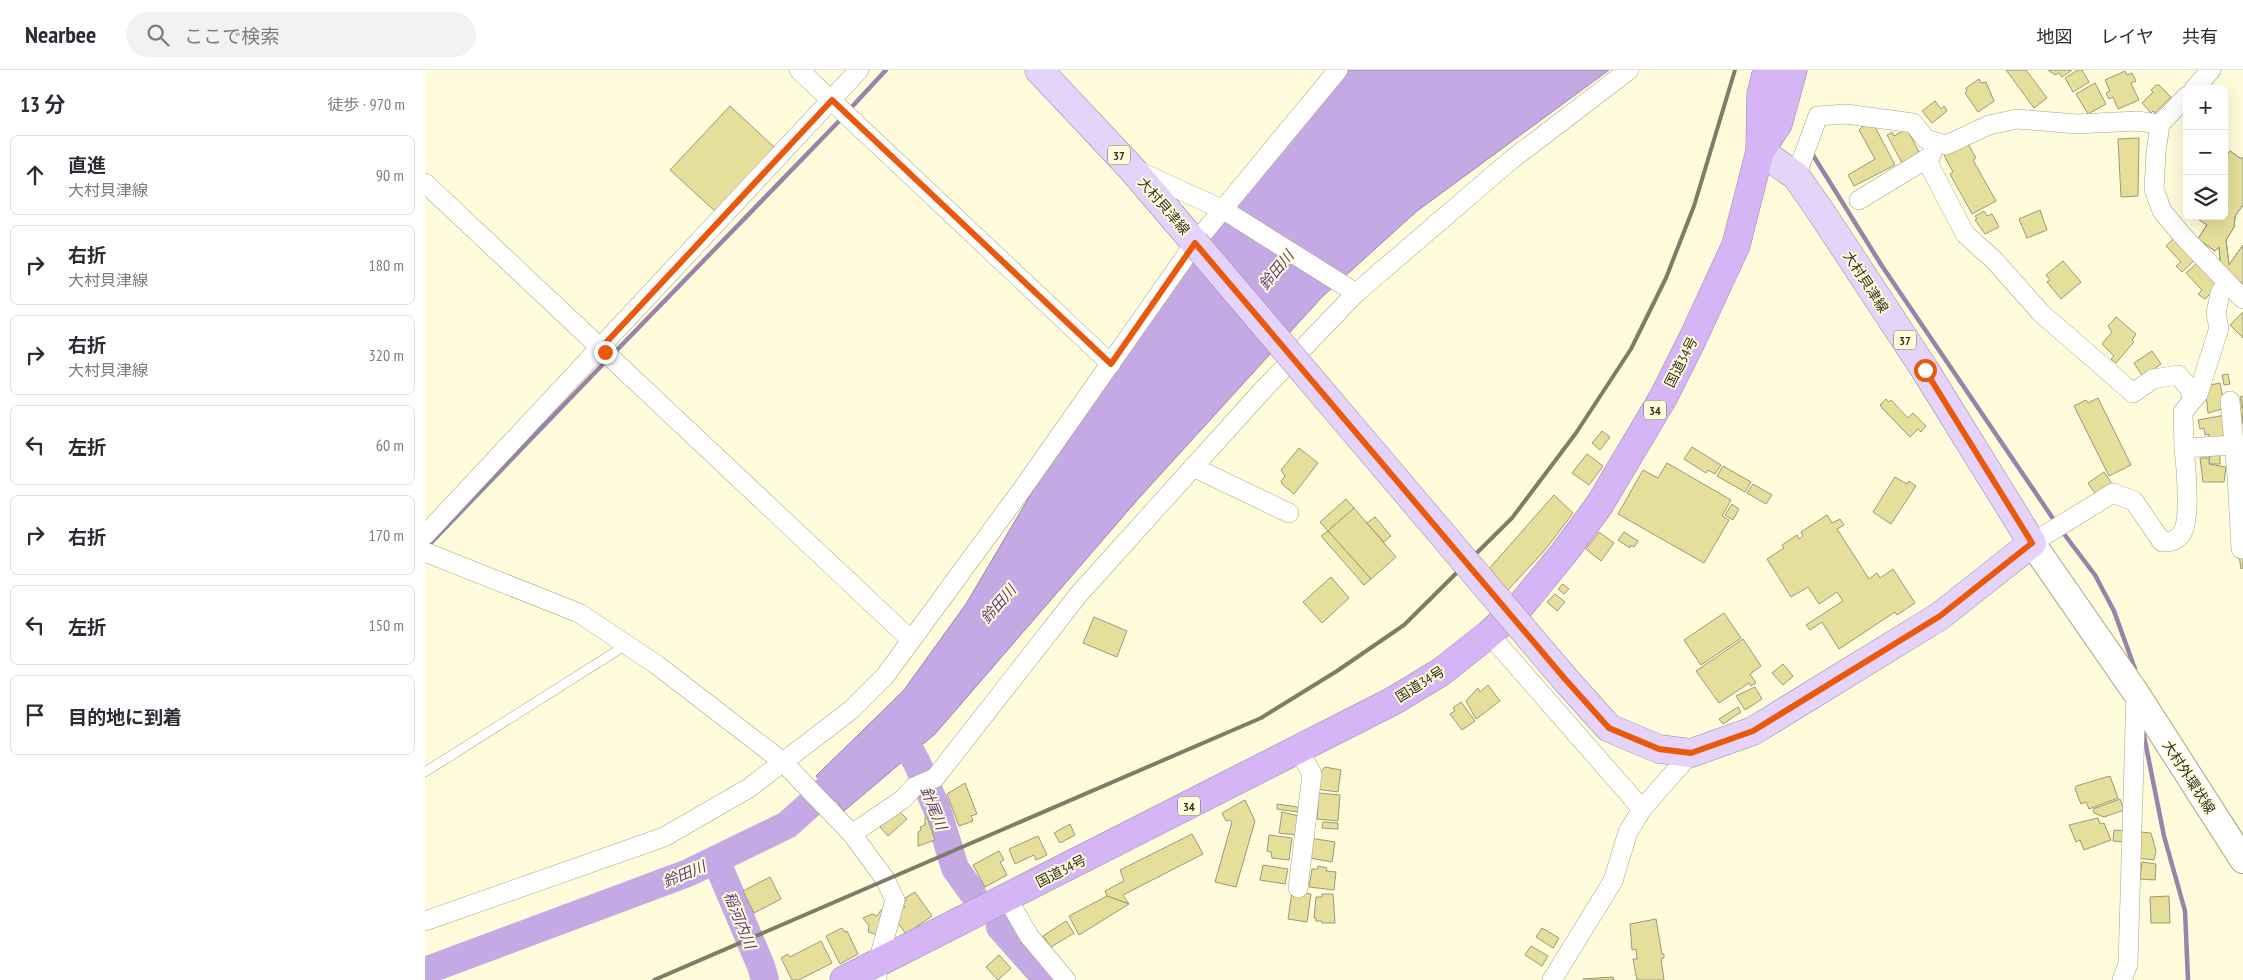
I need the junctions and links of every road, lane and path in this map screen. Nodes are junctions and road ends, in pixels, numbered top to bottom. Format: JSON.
{"nodes":[{"id":1,"x":799,"y":70,"type":"edge"},
{"id":2,"x":859,"y":70,"type":"edge"},
{"id":3,"x":1039,"y":70,"type":"edge"},
{"id":4,"x":1338,"y":70,"type":"edge"},
{"id":5,"x":1629,"y":70,"type":"edge"},
{"id":6,"x":1767,"y":70,"type":"edge"},
{"id":7,"x":1793,"y":70,"type":"edge"},
{"id":8,"x":2211,"y":70,"type":"edge"},
{"id":9,"x":2198,"y":85,"type":"edge"},
{"id":10,"x":2183,"y":100,"type":"edge"},
{"id":11,"x":833,"y":102,"type":"junction"},
{"id":12,"x":2160,"y":124,"type":"junction"},
{"id":13,"x":1936,"y":142,"type":"junction"},
{"id":14,"x":1760,"y":151,"type":"junction"},
{"id":15,"x":1926,"y":159,"type":"junction"},
{"id":16,"x":1799,"y":167,"type":"junction"},
{"id":17,"x":1132,"y":169,"type":"junction"},
{"id":18,"x":425,"y":183,"type":"edge"},
{"id":19,"x":1859,"y":200,"type":"dead end"},
{"id":20,"x":1227,"y":213,"type":"junction"},
{"id":21,"x":1195,"y":243,"type":"junction"},
{"id":22,"x":2227,"y":283,"type":"junction"},
{"id":23,"x":1350,"y":290,"type":"junction"},
{"id":24,"x":2243,"y":299,"type":"edge"},
{"id":25,"x":607,"y":354,"type":"junction"},
{"id":26,"x":1111,"y":364,"type":"junction"},
{"id":27,"x":2192,"y":401,"type":"junction"},
{"id":28,"x":2230,"y":401,"type":"dead end"},
{"id":29,"x":2234,"y":445,"type":"junction"},
{"id":30,"x":2185,"y":448,"type":"junction"},
{"id":31,"x":1193,"y":467,"type":"junction"},
{"id":32,"x":2240,"y":475,"type":"edge"},
{"id":33,"x":1289,"y":513,"type":"dead end"},
{"id":34,"x":425,"y":535,"type":"edge"},
{"id":35,"x":2041,"y":538,"type":"junction"},
{"id":36,"x":2241,"y":549,"type":"dead end"},
{"id":37,"x":429,"y":554,"type":"edge"},
{"id":38,"x":1489,"y":634,"type":"junction"},
{"id":39,"x":910,"y":639,"type":"junction"},
{"id":40,"x":625,"y":645,"type":"junction"},
{"id":41,"x":2137,"y":693,"type":"junction"},
{"id":42,"x":1299,"y":751,"type":"junction"},
{"id":43,"x":1691,"y":753,"type":"junction"},
{"id":44,"x":785,"y":764,"type":"junction"},
{"id":45,"x":425,"y":772,"type":"edge"},
{"id":46,"x":1642,"y":809,"type":"junction"},
{"id":47,"x":850,"y":832,"type":"junction"},
{"id":48,"x":2243,"y":860,"type":"edge"},
{"id":49,"x":1298,"y":888,"type":"dead end"},
{"id":50,"x":1007,"y":898,"type":"junction"},
{"id":51,"x":425,"y":921,"type":"edge"},
{"id":52,"x":878,"y":971,"type":"edge"},
{"id":53,"x":2127,"y":975,"type":"edge"},
{"id":54,"x":844,"y":980,"type":"edge"},
{"id":55,"x":1066,"y":980,"type":"edge"},
{"id":56,"x":1552,"y":980,"type":"edge"}],
"edges":[{"from":1,"to":11,"type":"street"},
{"from":2,"to":11,"type":"street"},
{"from":3,"to":17,"type":"main road","name":"大村貝津線","number":"37"},
{"from":4,"to":20,"type":"street"},
{"from":5,"to":23,"type":"street"},
{"from":6,"to":14,"type":"highway","name":"国道34号","number":"34"},
{"from":7,"to":14,"type":"highway","name":"国道34号","number":"34"},
{"from":8,"to":9,"type":"street"},
{"from":10,"to":12,"type":"street"},
{"from":11,"to":25,"type":"street"},
{"from":11,"to":26,"type":"street"},
{"from":12,"to":13,"type":"street"},
{"from":12,"to":22,"type":"street"},
{"from":13,"to":15,"type":"street"},
{"from":13,"to":16,"type":"street"},
{"from":14,"to":16,"type":"main road","name":"大村貝津線","number":"37"},
{"from":14,"to":38,"type":"highway","name":"国道34号","number":"34"},
{"from":15,"to":19,"type":"street"},
{"from":15,"to":27,"type":"street"},
{"from":16,"to":35,"type":"main road","name":"大村貝津線","number":"37"},
{"from":17,"to":20,"type":"street"},
{"from":17,"to":21,"type":"main road","name":"大村貝津線","number":"37"},
{"from":18,"to":25,"type":"street"},
{"from":20,"to":21,"type":"street"},
{"from":20,"to":23,"type":"street"},
{"from":21,"to":26,"type":"street"},
{"from":21,"to":43,"type":"main road","name":"大村貝津線","number":"37","bridge":true},
{"from":22,"to":24,"type":"street"},
{"from":22,"to":27,"type":"street"},
{"from":23,"to":31,"type":"street"},
{"from":25,"to":34,"type":"street"},
{"from":25,"to":39,"type":"street"},
{"from":26,"to":39,"type":"street"},
{"from":27,"to":30,"type":"street"},
{"from":28,"to":29,"type":"street"},
{"from":29,"to":30,"type":"street"},
{"from":29,"to":32,"type":"street"},
{"from":30,"to":35,"type":"street"},
{"from":31,"to":33,"type":"street"},
{"from":31,"to":47,"type":"street"},
{"from":32,"to":36,"type":"street"},
{"from":35,"to":41,"type":"main road","name":"大村外環状線"},
{"from":35,"to":43,"type":"main road","name":"大村貝津線","number":"37"},
{"from":37,"to":40,"type":"street"},
{"from":38,"to":42,"type":"highway","name":"国道34号","number":"34"},
{"from":38,"to":46,"type":"street"},
{"from":39,"to":44,"type":"street"},
{"from":40,"to":44,"type":"street"},
{"from":40,"to":45,"type":"lane"},
{"from":41,"to":48,"type":"main road","name":"大村外環状線"},
{"from":41,"to":53,"type":"street"},
{"from":42,"to":49,"type":"street"},
{"from":42,"to":50,"type":"highway","name":"国道34号","number":"34"},
{"from":43,"to":46,"type":"street"},
{"from":44,"to":47,"type":"street"},
{"from":44,"to":51,"type":"street"},
{"from":46,"to":56,"type":"street"},
{"from":47,"to":52,"type":"street"},
{"from":50,"to":52,"type":"highway","name":"国道34号","number":"34"},
{"from":50,"to":55,"type":"street"},
{"from":52,"to":54,"type":"highway","name":"国道34号","number":"34"}]}
